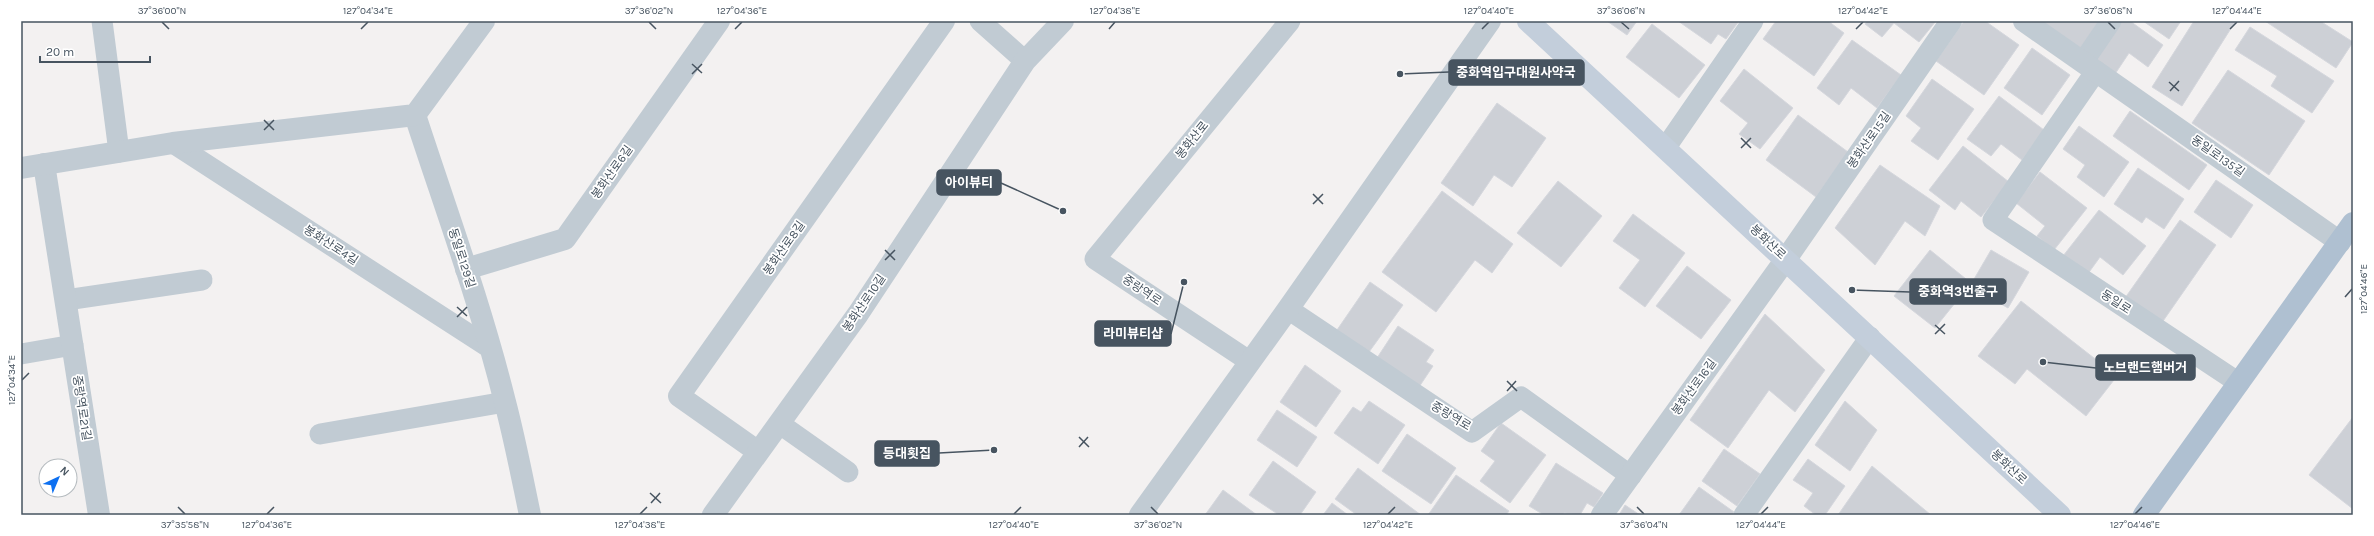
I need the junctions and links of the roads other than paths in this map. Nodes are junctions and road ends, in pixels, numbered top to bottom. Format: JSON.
{"nodes":[{"id":1,"x":102,"y":21,"type":"edge"},
{"id":2,"x":484,"y":21,"type":"edge"},
{"id":3,"x":719,"y":21,"type":"edge"},
{"id":4,"x":944,"y":21,"type":"edge"},
{"id":5,"x":980,"y":21,"type":"edge"},
{"id":6,"x":1063,"y":21,"type":"edge"},
{"id":7,"x":1290,"y":21,"type":"edge"},
{"id":8,"x":1490,"y":21,"type":"edge"},
{"id":9,"x":1528,"y":21,"type":"edge"},
{"id":10,"x":1753,"y":21,"type":"edge"},
{"id":11,"x":1951,"y":21,"type":"edge"},
{"id":12,"x":2024,"y":21,"type":"edge"},
{"id":13,"x":2111,"y":21,"type":"edge"},
{"id":14,"x":1025,"y":61,"type":"junction"},
{"id":15,"x":2089,"y":67,"type":"junction"},
{"id":16,"x":415,"y":115,"type":"junction"},
{"id":17,"x":173,"y":143,"type":"junction"},
{"id":18,"x":1666,"y":147,"type":"junction"},
{"id":19,"x":119,"y":152,"type":"junction"},
{"id":20,"x":44,"y":164,"type":"junction"},
{"id":21,"x":21,"y":168,"type":"edge"},
{"id":22,"x":2353,"y":223,"type":"edge"},
{"id":23,"x":2340,"y":242,"type":"junction"},
{"id":24,"x":1095,"y":259,"type":"joint"},
{"id":25,"x":1786,"y":259,"type":"junction"},
{"id":26,"x":466,"y":269,"type":"junction"},
{"id":27,"x":202,"y":280,"type":"dead end"},
{"id":28,"x":66,"y":300,"type":"junction"},
{"id":29,"x":1288,"y":309,"type":"junction"},
{"id":30,"x":1870,"y":337,"type":"junction"},
{"id":31,"x":73,"y":345,"type":"junction"},
{"id":32,"x":490,"y":348,"type":"junction"},
{"id":33,"x":21,"y":354,"type":"edge"},
{"id":34,"x":1249,"y":361,"type":"junction"},
{"id":35,"x":2239,"y":383,"type":"junction"},
{"id":36,"x":505,"y":402,"type":"junction"},
{"id":37,"x":780,"y":424,"type":"junction"},
{"id":38,"x":320,"y":434,"type":"dead end"},
{"id":39,"x":757,"y":451,"type":"junction"},
{"id":40,"x":848,"y":472,"type":"dead end"},
{"id":41,"x":1631,"y":476,"type":"junction"},
{"id":42,"x":99,"y":515,"type":"edge"},
{"id":43,"x":530,"y":515,"type":"edge"},
{"id":44,"x":713,"y":515,"type":"edge"},
{"id":45,"x":1140,"y":515,"type":"edge"},
{"id":46,"x":1602,"y":515,"type":"edge"},
{"id":47,"x":1744,"y":515,"type":"edge"},
{"id":48,"x":2060,"y":515,"type":"edge"},
{"id":49,"x":2144,"y":515,"type":"edge"}],
"edges":[{"from":1,"to":19,"type":"lane"},
{"from":2,"to":16,"type":"street"},
{"from":3,"to":26,"type":"street","name":"봉화산로6길"},
{"from":4,"to":39,"type":"street","name":"봉화산로8길"},
{"from":5,"to":14,"type":"lane"},
{"from":6,"to":14,"type":"street","name":"봉화산로10길"},
{"from":7,"to":24,"type":"lane","name":"봉화산로"},
{"from":8,"to":29,"type":"street"},
{"from":9,"to":18,"type":"main road","name":"봉화산로"},
{"from":10,"to":18,"type":"lane"},
{"from":11,"to":25,"type":"street","name":"봉화산로15길"},
{"from":12,"to":15,"type":"street","name":"동일로135길"},
{"from":13,"to":15,"type":"lane"},
{"from":14,"to":37,"type":"street","name":"봉화산로10길"},
{"from":15,"to":23,"type":"street","name":"동일로135길"},
{"from":15,"to":35,"type":"lane","name":"동일로"},
{"from":16,"to":17,"type":"street"},
{"from":16,"to":26,"type":"street","name":"동일로129길"},
{"from":17,"to":19,"type":"street"},
{"from":17,"to":32,"type":"lane","name":"봉화산로4길"},
{"from":18,"to":25,"type":"main road","name":"봉화산로"},
{"from":19,"to":20,"type":"street"},
{"from":20,"to":21,"type":"street"},
{"from":20,"to":28,"type":"street","name":"중랑역로21길"},
{"from":22,"to":23,"type":"main road"},
{"from":23,"to":35,"type":"main road"},
{"from":24,"to":34,"type":"lane","name":"중랑역로"},
{"from":25,"to":30,"type":"main road","name":"봉화산로"},
{"from":25,"to":41,"type":"street","name":"봉화산로16길"},
{"from":26,"to":32,"type":"street","name":"동일로129길"},
{"from":27,"to":28,"type":"lane"},
{"from":28,"to":31,"type":"street","name":"중랑역로21길"},
{"from":29,"to":34,"type":"street"},
{"from":29,"to":41,"type":"lane","name":"중랑역로"},
{"from":30,"to":47,"type":"lane"},
{"from":30,"to":48,"type":"main road","name":"봉화산로"},
{"from":31,"to":33,"type":"lane"},
{"from":31,"to":42,"type":"street","name":"중랑역로21길"},
{"from":32,"to":36,"type":"street","name":"동일로129길"},
{"from":34,"to":45,"type":"street"},
{"from":35,"to":49,"type":"main road"},
{"from":36,"to":38,"type":"lane"},
{"from":36,"to":43,"type":"street","name":"동일로129길"},
{"from":37,"to":39,"type":"street","name":"봉화산로10길"},
{"from":37,"to":40,"type":"lane"},
{"from":39,"to":44,"type":"street","name":"봉화산로10길"},
{"from":41,"to":46,"type":"street","name":"봉화산로16길"}]}
